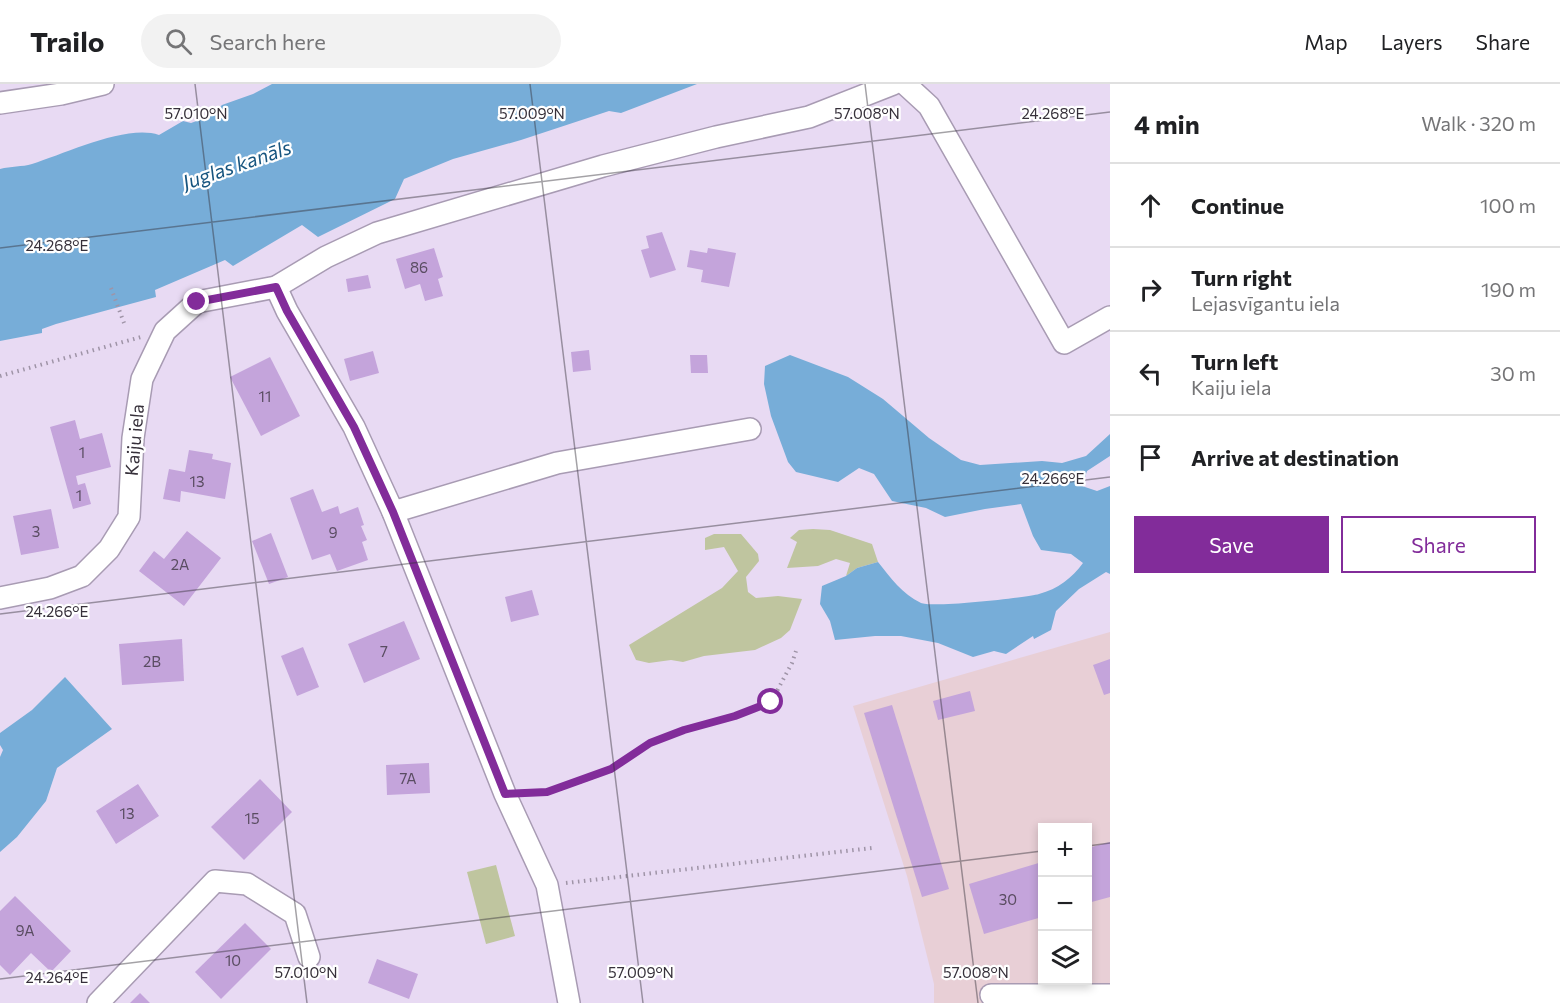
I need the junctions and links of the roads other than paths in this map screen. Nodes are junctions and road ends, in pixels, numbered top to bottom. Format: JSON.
{"nodes":[{"id":1,"x":103,"y":84,"type":"edge"},
{"id":2,"x":893,"y":84,"type":"edge"},
{"id":3,"x":905,"y":84,"type":"edge"},
{"id":4,"x":0,"y":103,"type":"edge"},
{"id":5,"x":276,"y":287,"type":"junction"},
{"id":6,"x":1110,"y":317,"type":"edge"},
{"id":7,"x":750,"y":429,"type":"dead end"},
{"id":8,"x":393,"y":512,"type":"junction"},
{"id":9,"x":0,"y":598,"type":"edge"},
{"id":10,"x":309,"y":957,"type":"dead end"},
{"id":11,"x":992,"y":995,"type":"dead end"},
{"id":12,"x":1110,"y":995,"type":"edge"},
{"id":13,"x":98,"y":1003,"type":"edge"},
{"id":14,"x":569,"y":1003,"type":"edge"}],
"edges":[{"from":1,"to":4,"type":"street"},
{"from":2,"to":5,"type":"street"},
{"from":3,"to":6,"type":"street"},
{"from":5,"to":8,"type":"street"},
{"from":5,"to":9,"type":"street","name":"Kaiju iela"},
{"from":7,"to":8,"type":"street"},
{"from":8,"to":14,"type":"street"},
{"from":10,"to":13,"type":"street"},
{"from":11,"to":12,"type":"street"}]}
